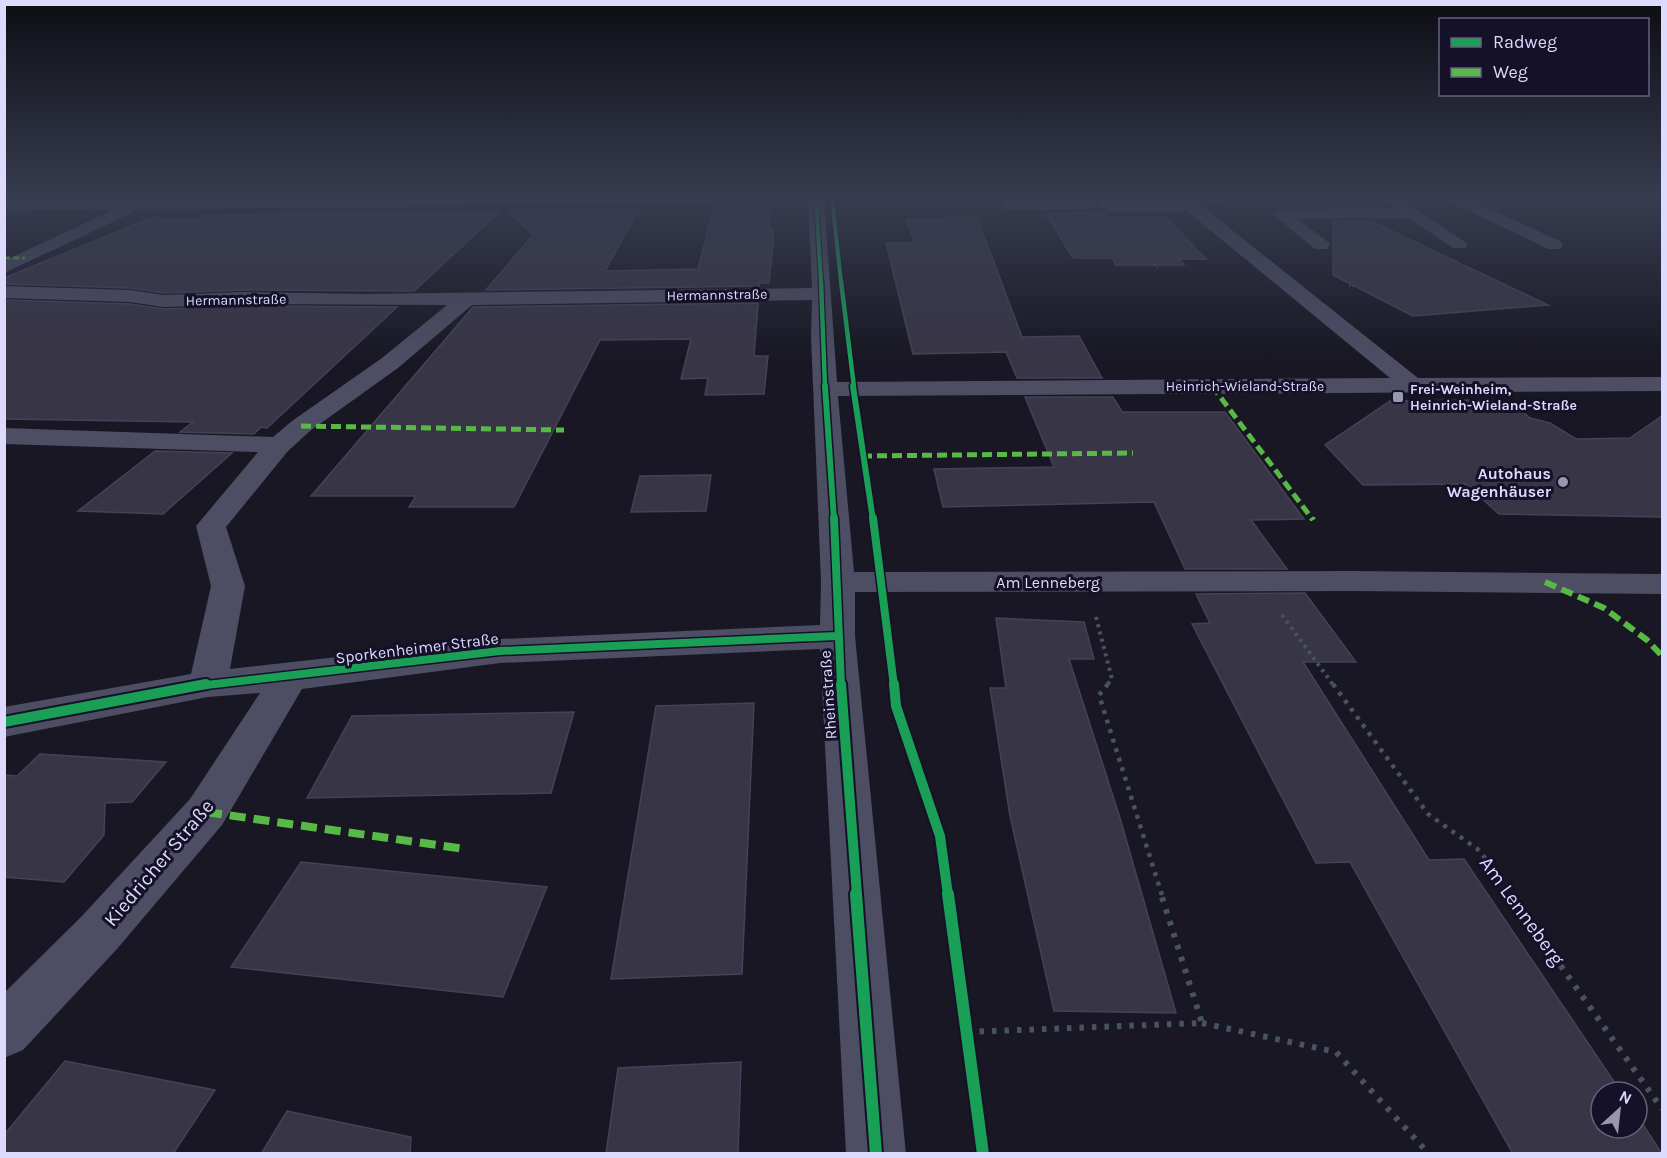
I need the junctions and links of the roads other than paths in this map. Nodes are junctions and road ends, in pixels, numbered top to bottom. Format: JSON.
{"nodes":[{"id":1,"x":36,"y":252,"type":"edge"},
{"id":2,"x":819,"y":252,"type":"edge"},
{"id":3,"x":1249,"y":252,"type":"edge"},
{"id":4,"x":4,"y":267,"type":"edge"},
{"id":5,"x":4,"y":292,"type":"edge"},
{"id":6,"x":822,"y":294,"type":"junction"},
{"id":7,"x":468,"y":298,"type":"junction"},
{"id":8,"x":1662,"y":384,"type":"edge"},
{"id":9,"x":1412,"y":385,"type":"junction"},
{"id":10,"x":827,"y":389,"type":"junction"},
{"id":11,"x":4,"y":436,"type":"edge"},
{"id":12,"x":279,"y":445,"type":"junction"},
{"id":13,"x":838,"y":582,"type":"junction"},
{"id":14,"x":1662,"y":584,"type":"edge"},
{"id":15,"x":837,"y":636,"type":"junction"},
{"id":16,"x":290,"y":677,"type":"junction"},
{"id":17,"x":208,"y":684,"type":"junction"},
{"id":18,"x":4,"y":722,"type":"edge"},
{"id":19,"x":4,"y":1031,"type":"edge"},
{"id":20,"x":876,"y":1154,"type":"edge"}],
"edges":[{"from":1,"to":4,"type":"street"},
{"from":2,"to":6,"type":"street","name":"Rheinstraße"},
{"from":3,"to":9,"type":"street"},
{"from":5,"to":7,"type":"street","name":"Hermannstraße"},
{"from":6,"to":7,"type":"street","name":"Hermannstraße"},
{"from":6,"to":10,"type":"street","name":"Rheinstraße"},
{"from":7,"to":12,"type":"street"},
{"from":8,"to":9,"type":"street","name":"Heinrich-Wieland-Straße"},
{"from":9,"to":10,"type":"street","name":"Heinrich-Wieland-Straße"},
{"from":10,"to":13,"type":"street","name":"Rheinstraße"},
{"from":11,"to":12,"type":"street"},
{"from":12,"to":17,"type":"street"},
{"from":13,"to":14,"type":"street","name":"Am Lenneberg"},
{"from":13,"to":15,"type":"street","name":"Rheinstraße"},
{"from":15,"to":16,"type":"street","name":"Sporkenheimer Straße"},
{"from":15,"to":20,"type":"street","name":"Rheinstraße"},
{"from":16,"to":17,"type":"street","name":"Sporkenheimer Straße"},
{"from":16,"to":19,"type":"street","name":"Kiedricher Straße"},
{"from":17,"to":18,"type":"street","name":"Sporkenheimer Straße"}]}
